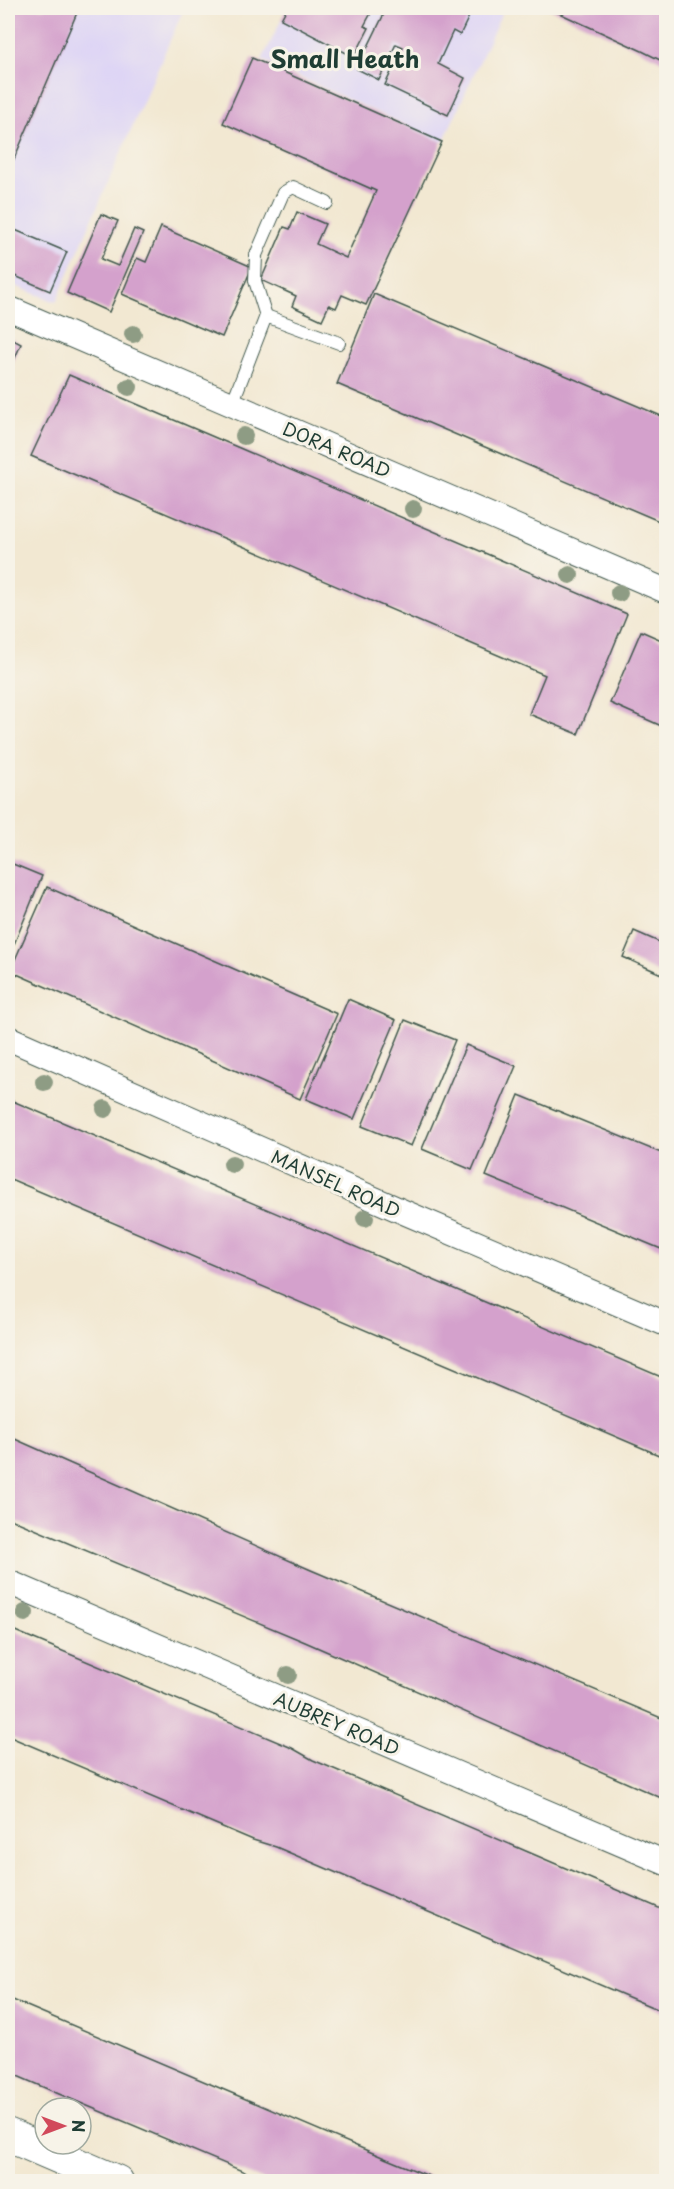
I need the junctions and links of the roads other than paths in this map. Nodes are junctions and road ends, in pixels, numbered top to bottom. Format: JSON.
{"nodes":[{"id":1,"x":327,"y":203,"type":"dead end"},
{"id":2,"x":8,"y":308,"type":"edge"},
{"id":3,"x":266,"y":316,"type":"junction"},
{"id":4,"x":339,"y":344,"type":"dead end"},
{"id":5,"x":232,"y":404,"type":"junction"},
{"id":6,"x":666,"y":591,"type":"edge"},
{"id":7,"x":8,"y":1038,"type":"edge"},
{"id":8,"x":666,"y":1324,"type":"edge"},
{"id":9,"x":8,"y":1582,"type":"edge"},
{"id":10,"x":666,"y":1863,"type":"edge"},
{"id":11,"x":8,"y":2135,"type":"edge"},
{"id":12,"x":117,"y":2181,"type":"edge"}],
"edges":[{"from":1,"to":3,"type":"lane"},
{"from":2,"to":5,"type":"street","name":"DORA ROAD"},
{"from":3,"to":4,"type":"lane"},
{"from":3,"to":5,"type":"lane"},
{"from":5,"to":6,"type":"street","name":"DORA ROAD"},
{"from":7,"to":8,"type":"street","name":"MANSEL ROAD"},
{"from":9,"to":10,"type":"street","name":"AUBREY ROAD"},
{"from":11,"to":12,"type":"street"}]}
